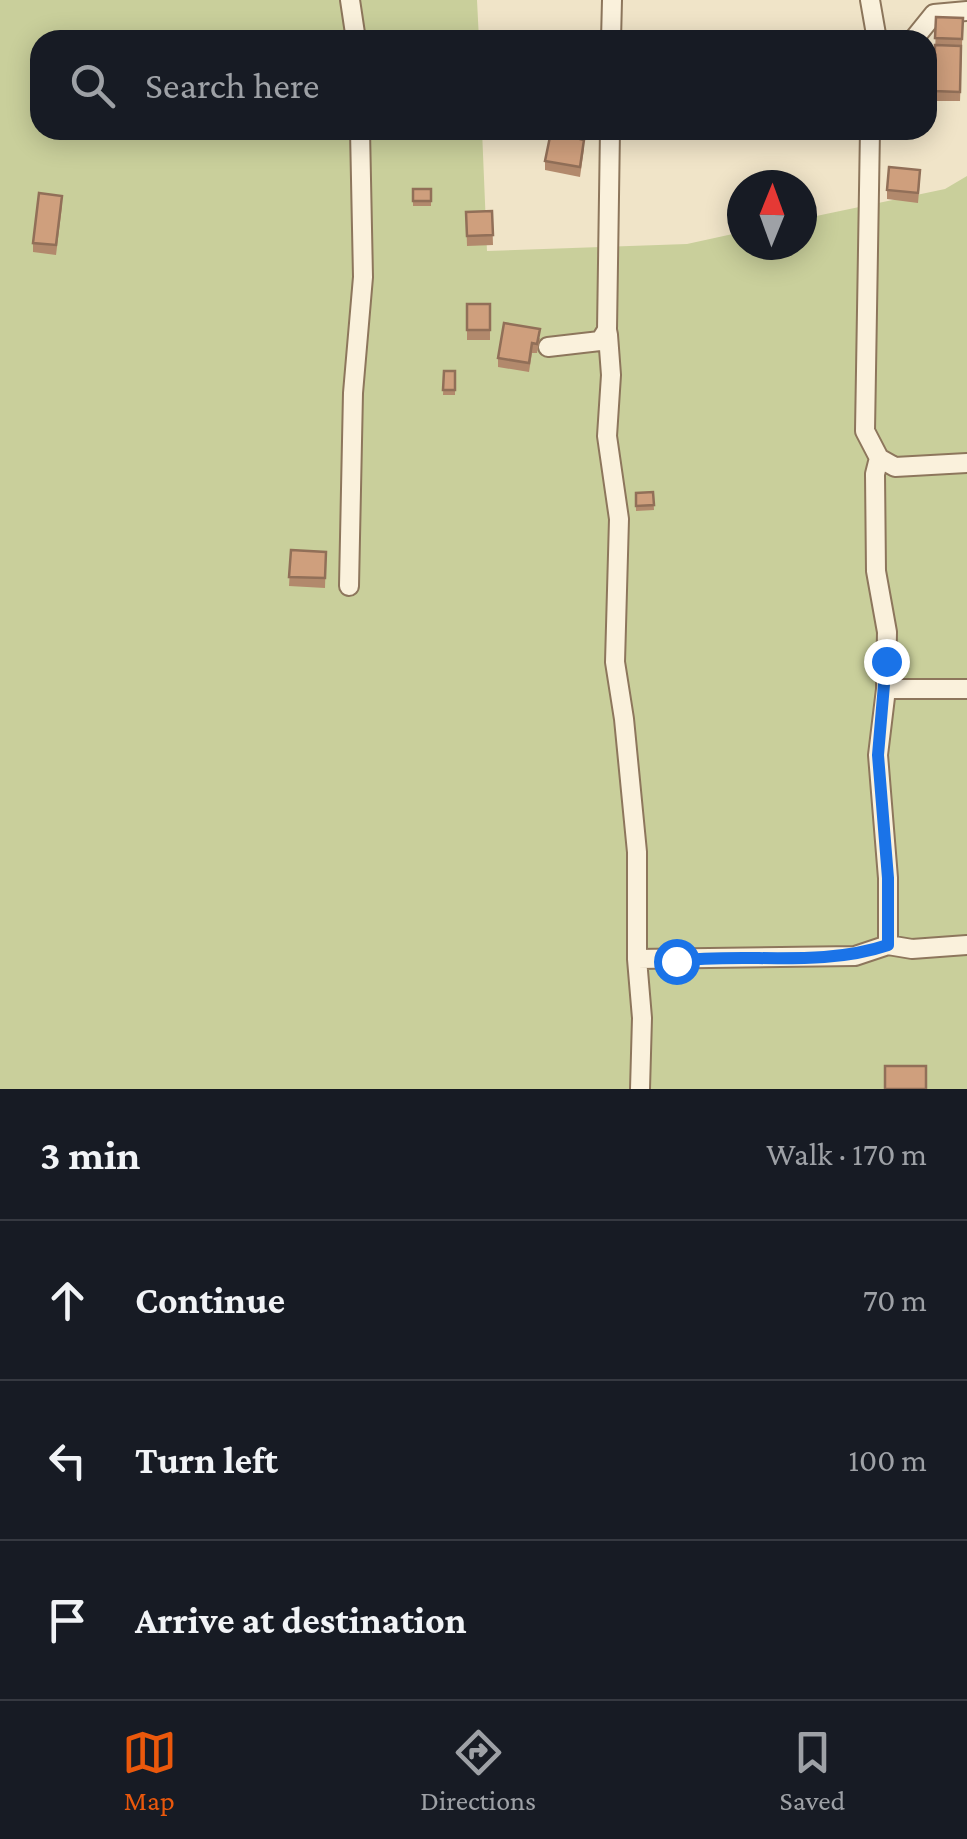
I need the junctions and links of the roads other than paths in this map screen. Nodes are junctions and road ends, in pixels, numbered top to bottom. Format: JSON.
{"nodes":[{"id":1,"x":350,"y":0,"type":"edge"},
{"id":2,"x":612,"y":0,"type":"edge"},
{"id":3,"x":870,"y":0,"type":"edge"},
{"id":4,"x":967,"y":12,"type":"edge"},
{"id":5,"x":354,"y":30,"type":"edge"},
{"id":6,"x":611,"y":30,"type":"edge"},
{"id":7,"x":874,"y":30,"type":"edge"},
{"id":8,"x":922,"y":30,"type":"edge"},
{"id":9,"x":360,"y":140,"type":"edge"},
{"id":10,"x":610,"y":140,"type":"edge"},
{"id":11,"x":870,"y":140,"type":"edge"},
{"id":12,"x":607,"y":330,"type":"junction"},
{"id":13,"x":548,"y":347,"type":"dead end"},
{"id":14,"x":880,"y":458,"type":"junction"},
{"id":15,"x":967,"y":463,"type":"edge"},
{"id":16,"x":348,"y":586,"type":"dead end"},
{"id":17,"x":886,"y":689,"type":"junction"},
{"id":18,"x":967,"y":689,"type":"edge"},
{"id":19,"x":967,"y":944,"type":"edge"},
{"id":20,"x":888,"y":945,"type":"junction"},
{"id":21,"x":637,"y":960,"type":"junction"},
{"id":22,"x":640,"y":1089,"type":"edge"}],
"edges":[{"from":1,"to":5,"type":"street"},
{"from":2,"to":6,"type":"street"},
{"from":3,"to":7,"type":"street"},
{"from":4,"to":8,"type":"street"},
{"from":9,"to":16,"type":"street"},
{"from":10,"to":12,"type":"street"},
{"from":11,"to":14,"type":"street"},
{"from":12,"to":13,"type":"street"},
{"from":12,"to":21,"type":"street"},
{"from":14,"to":15,"type":"street"},
{"from":14,"to":17,"type":"street"},
{"from":17,"to":18,"type":"street"},
{"from":17,"to":20,"type":"street"},
{"from":19,"to":20,"type":"street"},
{"from":20,"to":21,"type":"street"},
{"from":21,"to":22,"type":"street"}]}
